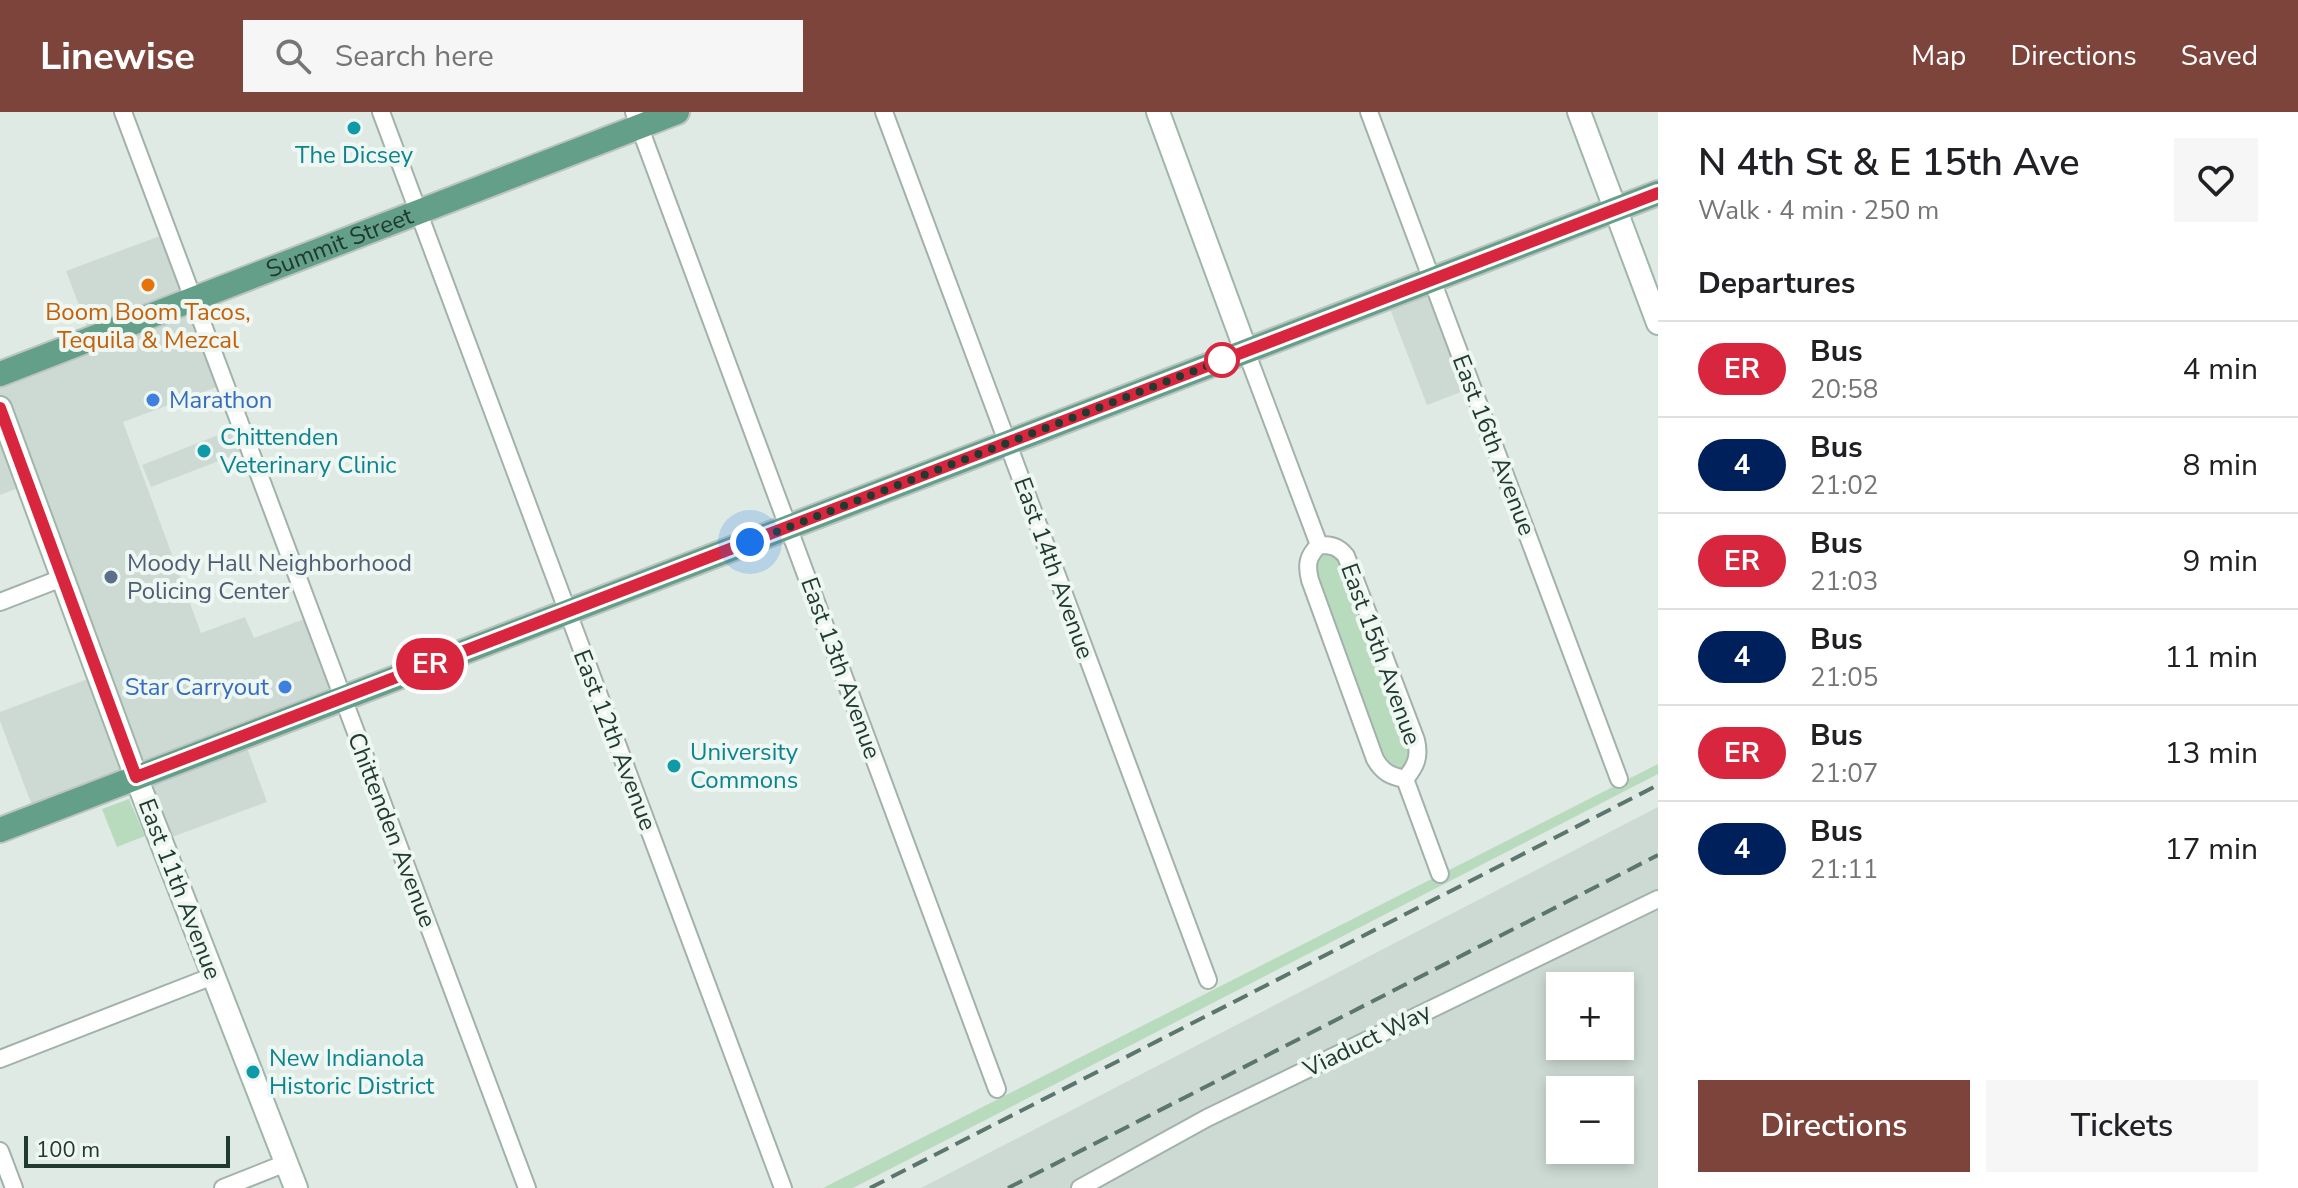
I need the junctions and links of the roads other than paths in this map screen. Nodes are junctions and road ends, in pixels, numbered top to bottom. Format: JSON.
{"nodes":[{"id":1,"x":123,"y":112,"type":"edge"},
{"id":2,"x":381,"y":112,"type":"edge"},
{"id":3,"x":677,"y":112,"type":"edge"},
{"id":4,"x":884,"y":112,"type":"edge"},
{"id":5,"x":1158,"y":112,"type":"edge"},
{"id":6,"x":1369,"y":112,"type":"edge"},
{"id":7,"x":1579,"y":112,"type":"edge"},
{"id":8,"x":637,"y":119,"type":"edge"},
{"id":9,"x":1658,"y":193,"type":"edge"},
{"id":10,"x":1616,"y":210,"type":"junction"},
{"id":11,"x":418,"y":213,"type":"junction"},
{"id":12,"x":1432,"y":280,"type":"junction"},
{"id":13,"x":193,"y":299,"type":"junction"},
{"id":14,"x":1658,"y":323,"type":"edge"},
{"id":15,"x":1246,"y":351,"type":"junction"},
{"id":16,"x":0,"y":374,"type":"edge"},
{"id":17,"x":0,"y":408,"type":"edge"},
{"id":18,"x":1008,"y":443,"type":"junction"},
{"id":19,"x":788,"y":527,"type":"junction"},
{"id":20,"x":1319,"y":545,"type":"junction"},
{"id":21,"x":62,"y":578,"type":"junction"},
{"id":22,"x":0,"y":602,"type":"edge"},
{"id":23,"x":567,"y":612,"type":"junction"},
{"id":24,"x":342,"y":697,"type":"junction"},
{"id":25,"x":136,"y":777,"type":"junction"},
{"id":26,"x":1405,"y":779,"type":"junction"},
{"id":27,"x":1619,"y":779,"type":"dead end"},
{"id":28,"x":0,"y":830,"type":"edge"},
{"id":29,"x":1440,"y":874,"type":"dead end"},
{"id":30,"x":1658,"y":899,"type":"edge"},
{"id":31,"x":213,"y":976,"type":"junction"},
{"id":32,"x":1208,"y":980,"type":"dead end"},
{"id":33,"x":0,"y":1059,"type":"edge"},
{"id":34,"x":997,"y":1089,"type":"dead end"},
{"id":35,"x":0,"y":1151,"type":"edge"},
{"id":36,"x":286,"y":1163,"type":"junction"},
{"id":37,"x":14,"y":1188,"type":"edge"},
{"id":38,"x":223,"y":1188,"type":"edge"},
{"id":39,"x":296,"y":1188,"type":"edge"},
{"id":40,"x":527,"y":1188,"type":"edge"},
{"id":41,"x":783,"y":1188,"type":"edge"},
{"id":42,"x":1080,"y":1188,"type":"edge"}],
"edges":[{"from":1,"to":13,"type":"street","name":"Chittenden Avenue"},
{"from":2,"to":11,"type":"street","name":"East 12th Avenue"},
{"from":3,"to":8,"type":"main road","name":"Summit Street"},
{"from":4,"to":18,"type":"street","name":"East 14th Avenue"},
{"from":5,"to":15,"type":"street","name":"East 15th Avenue"},
{"from":6,"to":12,"type":"street","name":"East 16th Avenue"},
{"from":7,"to":10,"type":"street"},
{"from":8,"to":11,"type":"main road","name":"Summit Street"},
{"from":8,"to":19,"type":"street","name":"East 13th Avenue"},
{"from":9,"to":10,"type":"main road"},
{"from":10,"to":12,"type":"main road"},
{"from":10,"to":14,"type":"street"},
{"from":11,"to":13,"type":"main road","name":"Summit Street"},
{"from":11,"to":23,"type":"street","name":"East 12th Avenue"},
{"from":12,"to":15,"type":"main road"},
{"from":12,"to":27,"type":"street","name":"East 16th Avenue"},
{"from":13,"to":16,"type":"main road","name":"Summit Street"},
{"from":13,"to":24,"type":"street","name":"Chittenden Avenue"},
{"from":15,"to":18,"type":"main road"},
{"from":15,"to":20,"type":"street","name":"East 15th Avenue"},
{"from":17,"to":21,"type":"street","name":"East 11th Avenue"},
{"from":18,"to":19,"type":"main road"},
{"from":18,"to":32,"type":"street","name":"East 14th Avenue"},
{"from":19,"to":23,"type":"main road"},
{"from":19,"to":34,"type":"street","name":"East 13th Avenue"},
{"from":20,"to":26,"type":"street","name":"East 15th Avenue"},
{"from":20,"to":26,"type":"street","name":"East 15th Avenue"},
{"from":21,"to":22,"type":"street"},
{"from":21,"to":25,"type":"street","name":"East 11th Avenue"},
{"from":23,"to":24,"type":"main road"},
{"from":23,"to":41,"type":"street","name":"East 12th Avenue"},
{"from":24,"to":25,"type":"main road"},
{"from":24,"to":40,"type":"street","name":"Chittenden Avenue"},
{"from":25,"to":28,"type":"main road"},
{"from":25,"to":31,"type":"street","name":"East 11th Avenue"},
{"from":26,"to":29,"type":"street","name":"East 15th Avenue"},
{"from":30,"to":42,"type":"street","name":"Viaduct Way"},
{"from":31,"to":33,"type":"street"},
{"from":31,"to":36,"type":"street","name":"East 11th Avenue"},
{"from":35,"to":37,"type":"street"},
{"from":36,"to":38,"type":"street"},
{"from":36,"to":39,"type":"street","name":"East 11th Avenue"}]}
